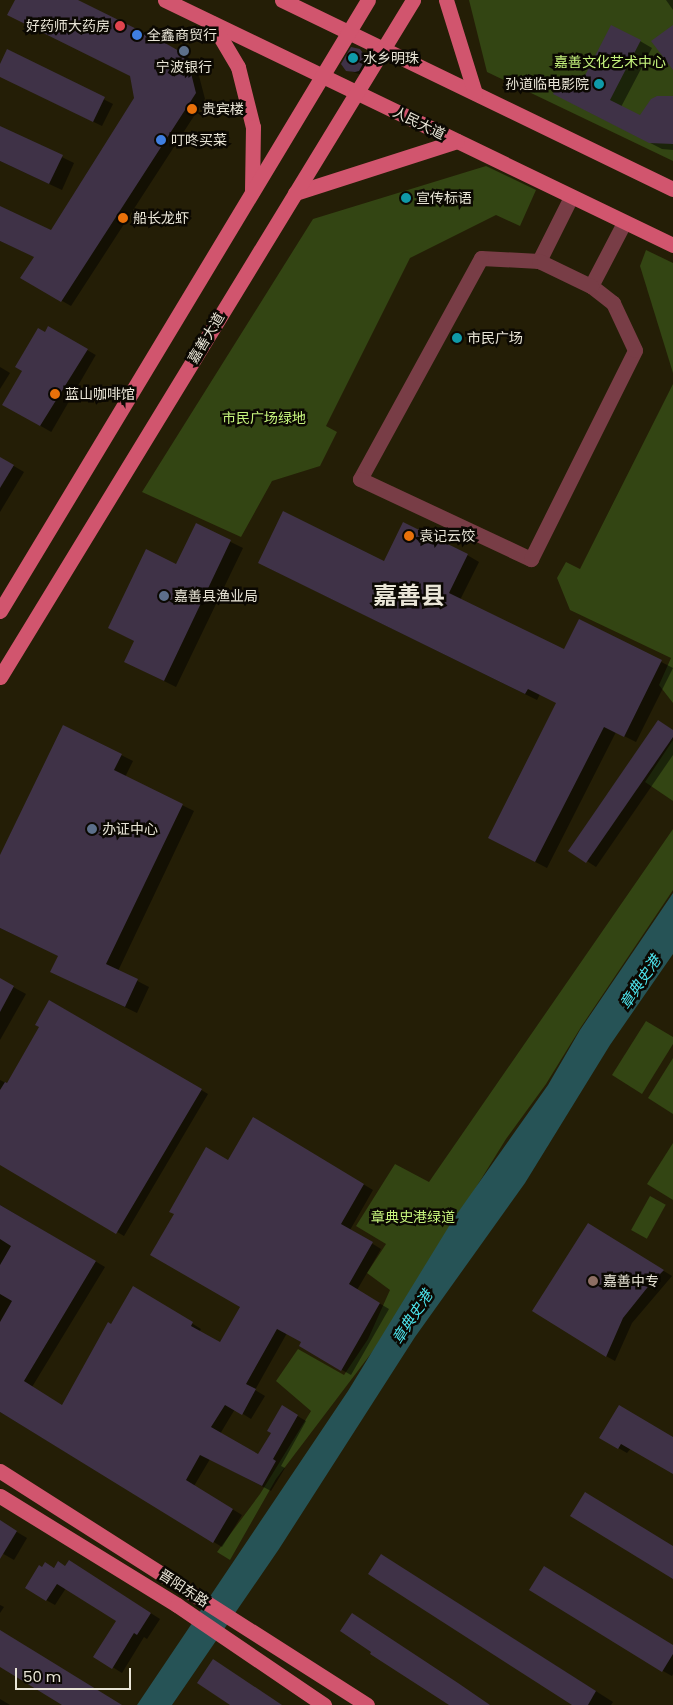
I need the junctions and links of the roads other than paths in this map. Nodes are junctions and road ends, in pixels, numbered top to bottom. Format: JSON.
{"nodes":[{"id":1,"x":166,"y":0,"type":"edge"},
{"id":2,"x":282,"y":0,"type":"edge"},
{"id":3,"x":368,"y":0,"type":"edge"},
{"id":4,"x":413,"y":0,"type":"edge"},
{"id":5,"x":446,"y":0,"type":"edge"},
{"id":6,"x":212,"y":24,"type":"junction"},
{"id":7,"x":349,"y":31,"type":"junction"},
{"id":8,"x":384,"y":48,"type":"junction"},
{"id":9,"x":323,"y":76,"type":"junction"},
{"id":10,"x":357,"y":92,"type":"junction"},
{"id":11,"x":475,"y":93,"type":"junction"},
{"id":12,"x":457,"y":141,"type":"junction"},
{"id":13,"x":673,"y":190,"type":"edge"},
{"id":14,"x":295,"y":193,"type":"junction"},
{"id":15,"x":252,"y":194,"type":"junction"},
{"id":16,"x":571,"y":197,"type":"junction"},
{"id":17,"x":624,"y":223,"type":"junction"},
{"id":18,"x":673,"y":246,"type":"edge"},
{"id":19,"x":539,"y":261,"type":"junction"},
{"id":20,"x":591,"y":286,"type":"junction"},
{"id":21,"x":0,"y":611,"type":"edge"},
{"id":22,"x":0,"y":677,"type":"edge"},
{"id":23,"x":0,"y":1471,"type":"edge"},
{"id":24,"x":0,"y":1496,"type":"edge"},
{"id":25,"x":324,"y":1705,"type":"edge"},
{"id":26,"x":367,"y":1705,"type":"edge"}],
"edges":[{"from":1,"to":6,"type":"main road","name":"人民大道"},
{"from":2,"to":7,"type":"main road"},
{"from":3,"to":7,"type":"main road"},
{"from":4,"to":8,"type":"main road","name":"嘉善大道"},
{"from":5,"to":11,"type":"main road"},
{"from":6,"to":9,"type":"main road","name":"人民大道"},
{"from":6,"to":15,"type":"main road"},
{"from":7,"to":8,"type":"main road"},
{"from":7,"to":9,"type":"main road"},
{"from":8,"to":10,"type":"main road","name":"嘉善大道"},
{"from":8,"to":11,"type":"main road"},
{"from":9,"to":10,"type":"main road","name":"人民大道"},
{"from":9,"to":15,"type":"main road"},
{"from":10,"to":12,"type":"main road","name":"人民大道"},
{"from":10,"to":14,"type":"main road","name":"嘉善大道"},
{"from":11,"to":13,"type":"main road"},
{"from":12,"to":14,"type":"main road"},
{"from":12,"to":16,"type":"main road","name":"人民大道"},
{"from":14,"to":22,"type":"main road","name":"嘉善大道"},
{"from":15,"to":21,"type":"main road"},
{"from":16,"to":17,"type":"main road","name":"人民大道"},
{"from":16,"to":19,"type":"lane"},
{"from":17,"to":18,"type":"main road","name":"人民大道"},
{"from":17,"to":20,"type":"lane"},
{"from":19,"to":20,"type":"lane"},
{"from":19,"to":20,"type":"lane"},
{"from":23,"to":26,"type":"main road","name":"晋阳东路"},
{"from":24,"to":25,"type":"main road","name":"晋阳东路"}]}
